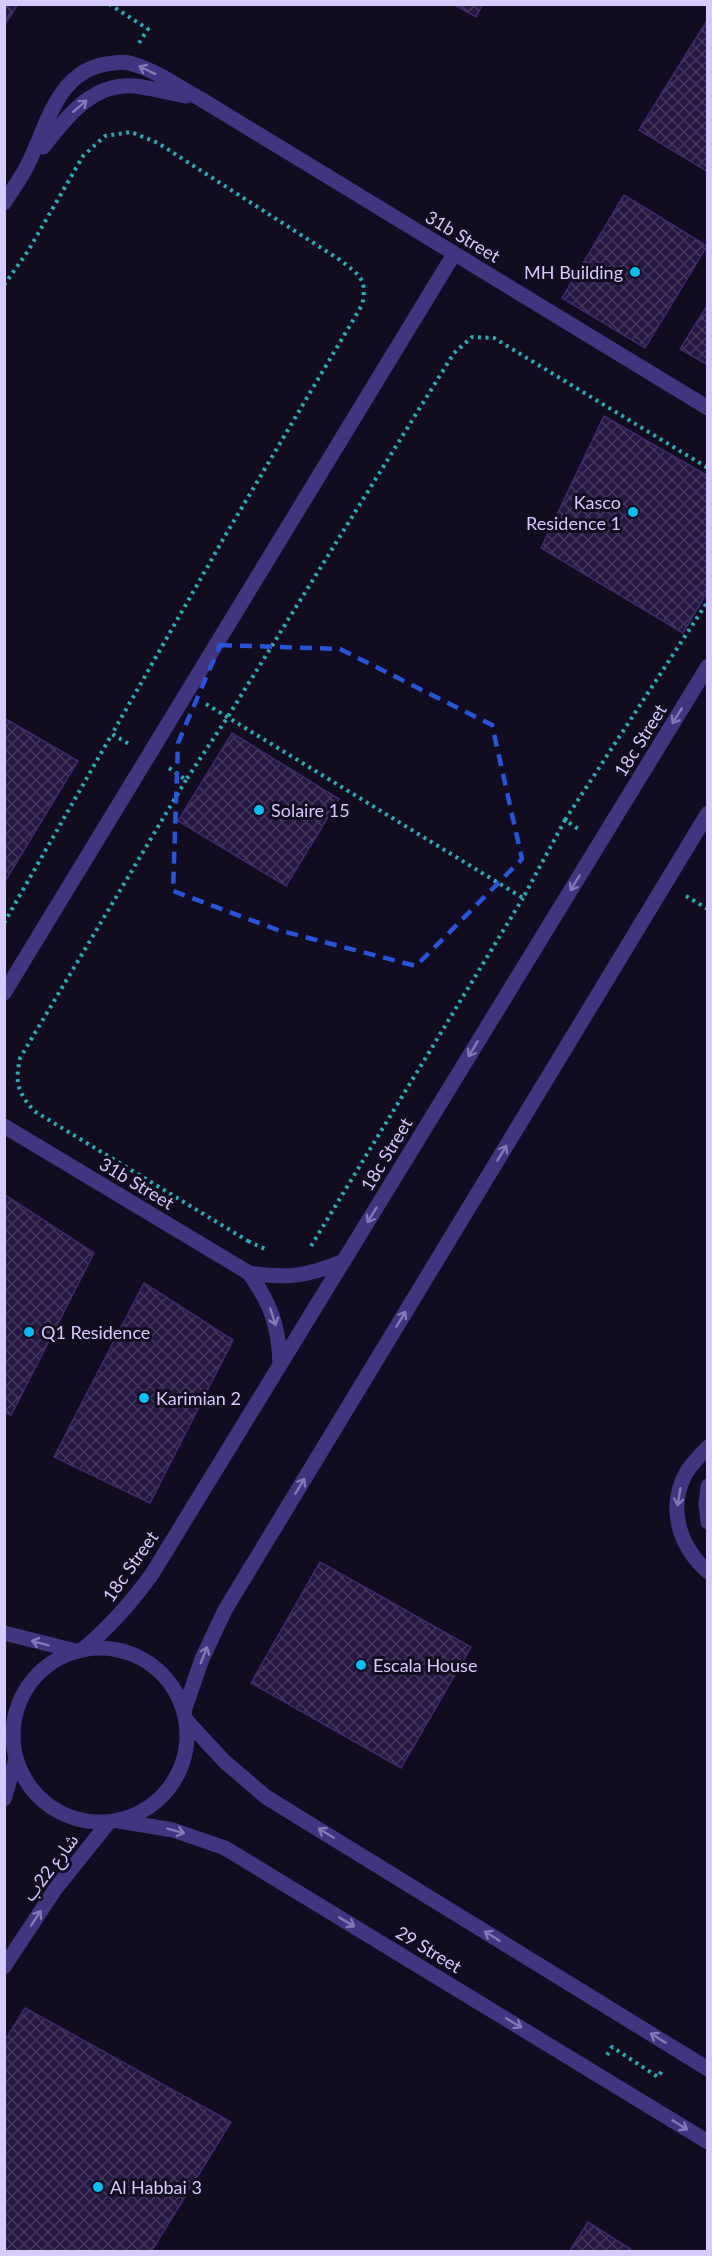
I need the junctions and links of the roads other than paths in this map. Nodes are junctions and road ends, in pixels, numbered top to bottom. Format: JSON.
{"nodes":[{"id":1,"x":199,"y":98,"type":"junction"},
{"id":2,"x":27,"y":166,"type":"junction"},
{"id":3,"x":4,"y":203,"type":"edge"},
{"id":4,"x":454,"y":254,"type":"junction"},
{"id":5,"x":708,"y":408,"type":"edge"},
{"id":6,"x":708,"y":666,"type":"edge"},
{"id":7,"x":708,"y":813,"type":"edge"},
{"id":8,"x":4,"y":993,"type":"edge"},
{"id":9,"x":4,"y":1126,"type":"edge"},
{"id":10,"x":344,"y":1261,"type":"junction"},
{"id":11,"x":249,"y":1273,"type":"junction"},
{"id":12,"x":280,"y":1365,"type":"junction"},
{"id":13,"x":708,"y":1447,"type":"edge"},
{"id":14,"x":708,"y":1486,"type":"edge"},
{"id":15,"x":708,"y":1522,"type":"edge"},
{"id":16,"x":708,"y":1572,"type":"edge"},
{"id":17,"x":4,"y":1633,"type":"edge"},
{"id":18,"x":79,"y":1651,"type":"junction"},
{"id":19,"x":186,"y":1716,"type":"junction"},
{"id":20,"x":8,"y":1732,"type":"edge"},
{"id":21,"x":15,"y":1759,"type":"junction"},
{"id":22,"x":4,"y":1799,"type":"edge"},
{"id":23,"x":114,"y":1821,"type":"junction"},
{"id":24,"x":4,"y":1967,"type":"edge"},
{"id":25,"x":708,"y":2069,"type":"edge"},
{"id":26,"x":708,"y":2142,"type":"edge"}],
"edges":[{"from":2,"to":1,"type":"street","name":"31b Street","one_way":true},
{"from":1,"to":2,"type":"street","name":"31b Street","one_way":true},
{"from":1,"to":4,"type":"street","name":"31b Street"},
{"from":2,"to":3,"type":"street","name":"31b Street"},
{"from":4,"to":5,"type":"street","name":"31b Street"},
{"from":4,"to":8,"type":"street"},
{"from":6,"to":10,"type":"street","name":"18c Street","one_way":true},
{"from":19,"to":7,"type":"street","one_way":true},
{"from":9,"to":11,"type":"street","name":"31b Street"},
{"from":10,"to":11,"type":"street","name":"31b Street"},
{"from":10,"to":12,"type":"street","name":"18c Street"},
{"from":11,"to":12,"type":"street","name":"31b Street","one_way":true},
{"from":12,"to":18,"type":"street","name":"18c Street"},
{"from":13,"to":16,"type":"street","one_way":true},
{"from":14,"to":15,"type":"street"},
{"from":18,"to":17,"type":"street","one_way":true},
{"from":18,"to":19,"type":"street"},
{"from":18,"to":20,"type":"street"},
{"from":19,"to":23,"type":"street"},
{"from":25,"to":19,"type":"street","one_way":true},
{"from":20,"to":21,"type":"street"},
{"from":21,"to":22,"type":"street"},
{"from":21,"to":23,"type":"street"},
{"from":24,"to":23,"type":"street","name":"شارع 22ب","one_way":true},
{"from":23,"to":26,"type":"street","name":"29 Street","one_way":true}]}
